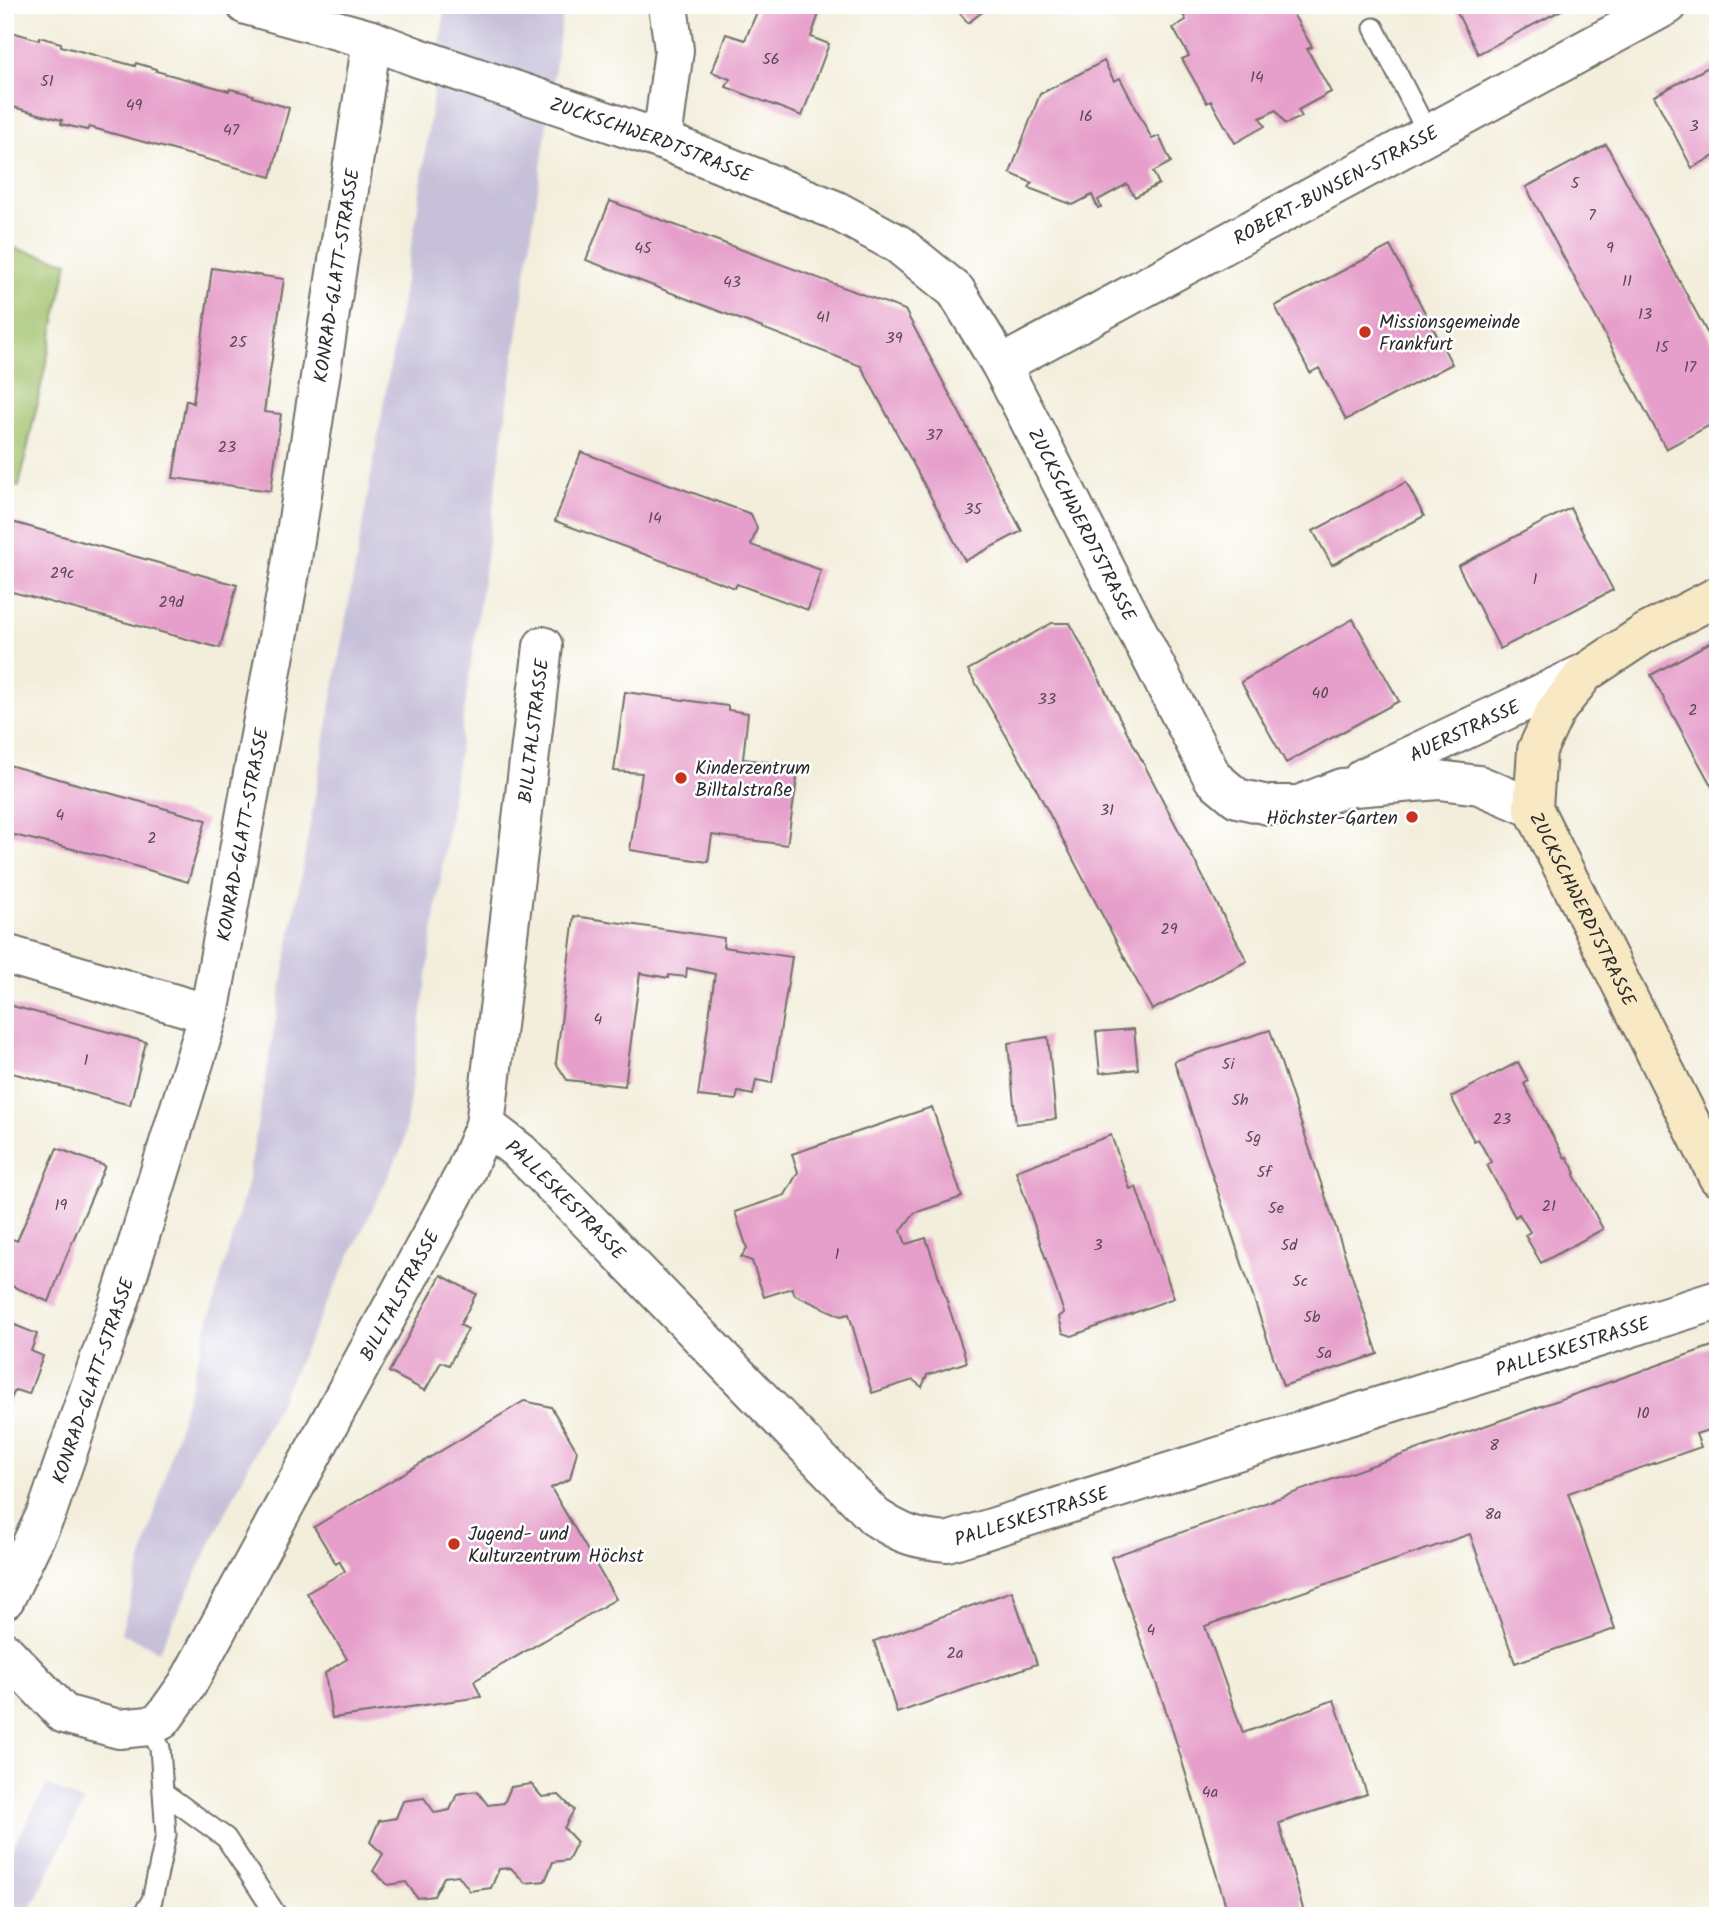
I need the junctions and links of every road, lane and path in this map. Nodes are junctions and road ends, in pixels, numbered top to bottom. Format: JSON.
{"nodes":[{"id":1,"x":246,"y":5,"type":"edge"},
{"id":2,"x":668,"y":5,"type":"edge"},
{"id":3,"x":1668,"y":5,"type":"edge"},
{"id":4,"x":1374,"y":28,"type":"dead end"},
{"id":5,"x":372,"y":40,"type":"junction"},
{"id":6,"x":1428,"y":134,"type":"junction"},
{"id":7,"x":662,"y":140,"type":"junction"},
{"id":8,"x":1001,"y":365,"type":"junction"},
{"id":9,"x":1718,"y":596,"type":"edge"},
{"id":10,"x":543,"y":646,"type":"dead end"},
{"id":11,"x":1585,"y":673,"type":"junction"},
{"id":12,"x":1342,"y":788,"type":"junction"},
{"id":13,"x":1533,"y":808,"type":"junction"},
{"id":14,"x":5,"y":954,"type":"edge"},
{"id":15,"x":209,"y":1014,"type":"junction"},
{"id":16,"x":485,"y":1125,"type":"junction"},
{"id":17,"x":1718,"y":1177,"type":"edge"},
{"id":18,"x":1718,"y":1300,"type":"edge"},
{"id":19,"x":5,"y":1599,"type":"edge"},
{"id":20,"x":5,"y":1652,"type":"edge"},
{"id":21,"x":149,"y":1726,"type":"junction"},
{"id":22,"x":164,"y":1793,"type":"junction"},
{"id":23,"x":142,"y":1916,"type":"edge"},
{"id":24,"x":277,"y":1916,"type":"edge"}],
"edges":[{"from":1,"to":5,"type":"street","name":"ZUCKSCHWERDTSTRASSE"},
{"from":2,"to":7,"type":"street"},
{"from":3,"to":6,"type":"street","name":"ROBERT-BUNSEN-STRASSE"},
{"from":4,"to":6,"type":"lane"},
{"from":5,"to":7,"type":"street","name":"ZUCKSCHWERDTSTRASSE"},
{"from":5,"to":15,"type":"street","name":"KONRAD-GLATT-STRASSE"},
{"from":6,"to":8,"type":"street","name":"ROBERT-BUNSEN-STRASSE"},
{"from":7,"to":8,"type":"street","name":"ZUCKSCHWERDTSTRASSE"},
{"from":8,"to":12,"type":"street","name":"ZUCKSCHWERDTSTRASSE"},
{"from":9,"to":11,"type":"main road","name":"AUERSTRASSE"},
{"from":10,"to":16,"type":"street","name":"BILLTALSTRASSE"},
{"from":11,"to":12,"type":"street","name":"AUERSTRASSE"},
{"from":11,"to":13,"type":"main road","name":"AUERSTRASSE"},
{"from":12,"to":13,"type":"street","name":"ZUCKSCHWERDTSTRASSE"},
{"from":13,"to":17,"type":"main road","name":"ZUCKSCHWERDTSTRASSE"},
{"from":14,"to":15,"type":"street"},
{"from":15,"to":19,"type":"street","name":"KONRAD-GLATT-STRASSE"},
{"from":16,"to":18,"type":"street","name":"PALLESKESTRASSE"},
{"from":16,"to":21,"type":"street","name":"BILLTALSTRASSE"},
{"from":20,"to":21,"type":"street"},
{"from":21,"to":22,"type":"lane"},
{"from":22,"to":23,"type":"lane"},
{"from":22,"to":24,"type":"lane"}]}
